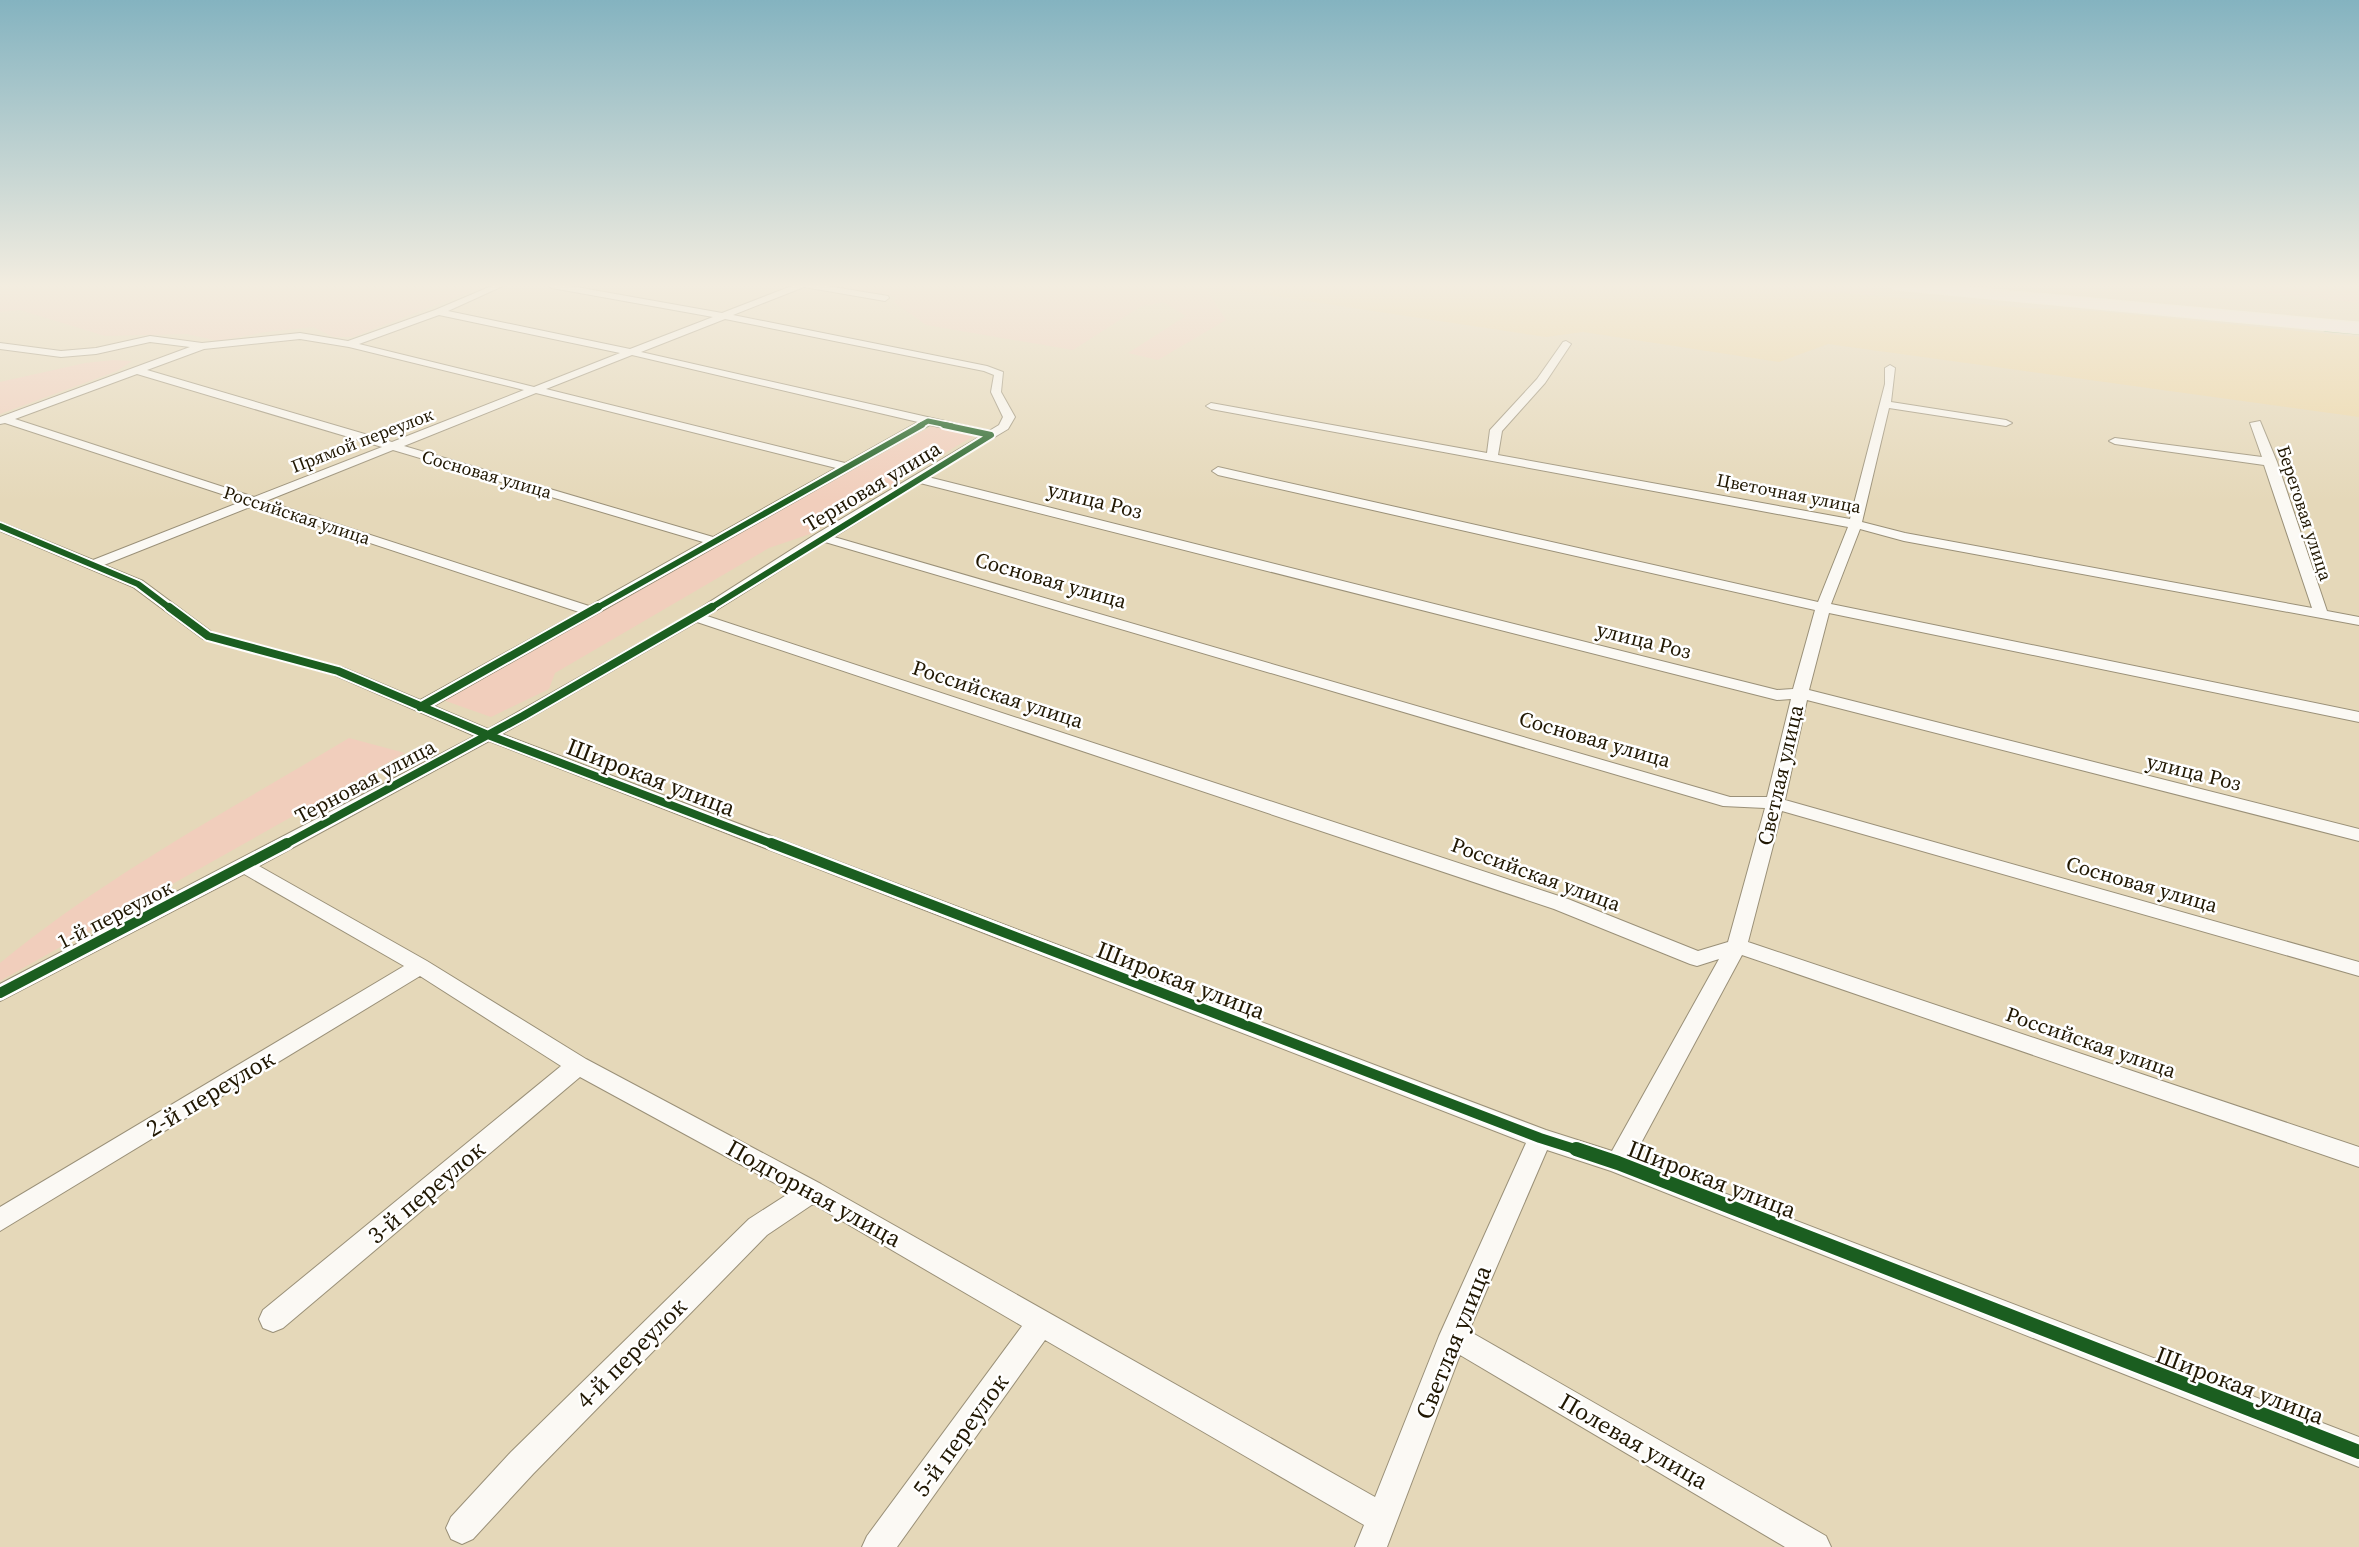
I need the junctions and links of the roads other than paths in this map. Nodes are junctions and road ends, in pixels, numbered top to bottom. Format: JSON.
{"nodes":[{"id":1,"x":173,"y":357,"type":"edge"},
{"id":2,"x":403,"y":357,"type":"edge"},
{"id":3,"x":617,"y":357,"type":"edge"},
{"id":4,"x":652,"y":357,"type":"edge"},
{"id":5,"x":920,"y":357,"type":"edge"},
{"id":6,"x":1557,"y":357,"type":"edge"},
{"id":7,"x":1890,"y":368,"type":"dead end"},
{"id":8,"x":138,"y":371,"type":"junction"},
{"id":9,"x":538,"y":390,"type":"junction"},
{"id":10,"x":1884,"y":404,"type":"junction"},
{"id":11,"x":1211,"y":405,"type":"dead end"},
{"id":12,"x":2,"y":420,"type":"edge"},
{"id":13,"x":928,"y":421,"type":"junction"},
{"id":14,"x":2006,"y":423,"type":"dead end"},
{"id":15,"x":2256,"y":423,"type":"dead end"},
{"id":16,"x":991,"y":435,"type":"junction"},
{"id":17,"x":2115,"y":440,"type":"dead end"},
{"id":18,"x":394,"y":446,"type":"junction"},
{"id":19,"x":1492,"y":459,"type":"junction"},
{"id":20,"x":2271,"y":462,"type":"junction"},
{"id":21,"x":847,"y":467,"type":"junction"},
{"id":22,"x":1218,"y":471,"type":"dead end"},
{"id":23,"x":920,"y":479,"type":"junction"},
{"id":24,"x":254,"y":501,"type":"junction"},
{"id":25,"x":1855,"y":524,"type":"junction"},
{"id":26,"x":0,"y":526,"type":"edge"},
{"id":27,"x":821,"y":537,"type":"junction"},
{"id":28,"x":714,"y":541,"type":"junction"},
{"id":29,"x":92,"y":565,"type":"junction"},
{"id":30,"x":1824,"y":607,"type":"junction"},
{"id":31,"x":591,"y":611,"type":"junction"},
{"id":32,"x":2320,"y":614,"type":"junction"},
{"id":33,"x":695,"y":617,"type":"junction"},
{"id":34,"x":2359,"y":621,"type":"edge"},
{"id":35,"x":1800,"y":693,"type":"junction"},
{"id":36,"x":420,"y":706,"type":"junction"},
{"id":37,"x":2359,"y":717,"type":"edge"},
{"id":38,"x":488,"y":735,"type":"junction"},
{"id":39,"x":1775,"y":803,"type":"junction"},
{"id":40,"x":2359,"y":835,"type":"edge"},
{"id":41,"x":245,"y":866,"type":"junction"},
{"id":42,"x":1737,"y":947,"type":"junction"},
{"id":43,"x":420,"y":966,"type":"junction"},
{"id":44,"x":2359,"y":969,"type":"edge"},
{"id":45,"x":0,"y":993,"type":"edge"},
{"id":46,"x":578,"y":1065,"type":"junction"},
{"id":47,"x":1540,"y":1138,"type":"junction"},
{"id":48,"x":2359,"y":1157,"type":"edge"},
{"id":49,"x":1618,"y":1163,"type":"junction"},
{"id":50,"x":813,"y":1191,"type":"junction"},
{"id":51,"x":0,"y":1220,"type":"edge"},
{"id":52,"x":273,"y":1319,"type":"dead end"},
{"id":53,"x":1042,"y":1322,"type":"junction"},
{"id":54,"x":1453,"y":1336,"type":"junction"},
{"id":55,"x":2359,"y":1452,"type":"edge"},
{"id":56,"x":1383,"y":1519,"type":"junction"},
{"id":57,"x":462,"y":1528,"type":"dead end"},
{"id":58,"x":878,"y":1547,"type":"edge"},
{"id":59,"x":1371,"y":1547,"type":"edge"},
{"id":60,"x":1815,"y":1547,"type":"edge"}],
"edges":[{"from":1,"to":8,"type":"street"},
{"from":2,"to":9,"type":"street"},
{"from":3,"to":9,"type":"street","name":"Прямой переулок"},
{"from":4,"to":13,"type":"street"},
{"from":5,"to":16,"type":"street"},
{"from":6,"to":19,"type":"street"},
{"from":7,"to":10,"type":"street","name":"Светлая улица"},
{"from":8,"to":12,"type":"street"},
{"from":8,"to":18,"type":"street","name":"Сосновая улица"},
{"from":9,"to":18,"type":"street","name":"Прямой переулок"},
{"from":9,"to":21,"type":"street"},
{"from":10,"to":14,"type":"street"},
{"from":10,"to":25,"type":"street","name":"Светлая улица"},
{"from":11,"to":19,"type":"street","name":"Цветочная улица"},
{"from":12,"to":24,"type":"street","name":"Российская улица"},
{"from":13,"to":16,"type":"street","name":"Терновая улица"},
{"from":13,"to":21,"type":"street","name":"Терновая улица"},
{"from":15,"to":20,"type":"street","name":"Береговая улица"},
{"from":16,"to":23,"type":"street","name":"Терновая улица"},
{"from":17,"to":20,"type":"street"},
{"from":18,"to":24,"type":"street","name":"Прямой переулок"},
{"from":18,"to":28,"type":"street","name":"Сосновая улица"},
{"from":19,"to":25,"type":"street","name":"Цветочная улица"},
{"from":20,"to":32,"type":"street","name":"Береговая улица"},
{"from":21,"to":28,"type":"street","name":"Терновая улица"},
{"from":22,"to":30,"type":"street"},
{"from":23,"to":27,"type":"street","name":"Терновая улица"},
{"from":23,"to":35,"type":"street","name":"улица Роз"},
{"from":24,"to":29,"type":"street","name":"Прямой переулок"},
{"from":24,"to":31,"type":"street","name":"Российская улица"},
{"from":25,"to":30,"type":"street","name":"Светлая улица"},
{"from":25,"to":32,"type":"street","name":"Цветочная улица"},
{"from":26,"to":29,"type":"street","name":"Широкая улица"},
{"from":27,"to":33,"type":"street","name":"Терновая улица"},
{"from":27,"to":39,"type":"street","name":"Сосновая улица"},
{"from":28,"to":31,"type":"street","name":"Терновая улица"},
{"from":29,"to":36,"type":"street","name":"Широкая улица"},
{"from":30,"to":35,"type":"street","name":"Светлая улица"},
{"from":30,"to":37,"type":"street"},
{"from":31,"to":36,"type":"street","name":"Терновая улица"},
{"from":32,"to":34,"type":"street","name":"Цветочная улица"},
{"from":33,"to":38,"type":"street","name":"Терновая улица"},
{"from":33,"to":42,"type":"street","name":"Российская улица"},
{"from":35,"to":39,"type":"street","name":"Светлая улица"},
{"from":35,"to":40,"type":"street","name":"улица Роз"},
{"from":36,"to":38,"type":"street","name":"Широкая улица"},
{"from":38,"to":41,"type":"street","name":"Терновая улица"},
{"from":38,"to":47,"type":"street","name":"Широкая улица"},
{"from":39,"to":42,"type":"street","name":"Светлая улица"},
{"from":39,"to":44,"type":"street","name":"Сосновая улица"},
{"from":41,"to":43,"type":"street","name":"Подгорная улица"},
{"from":41,"to":45,"type":"street","name":"1-й переулок"},
{"from":42,"to":48,"type":"street","name":"Российская улица"},
{"from":42,"to":49,"type":"street","name":"Светлая улица"},
{"from":43,"to":46,"type":"street","name":"Подгорная улица"},
{"from":43,"to":51,"type":"street","name":"2-й переулок"},
{"from":46,"to":50,"type":"street","name":"Подгорная улица"},
{"from":46,"to":52,"type":"street","name":"3-й переулок"},
{"from":47,"to":49,"type":"street","name":"Широкая улица"},
{"from":47,"to":54,"type":"street","name":"Светлая улица"},
{"from":49,"to":55,"type":"street","name":"Широкая улица"},
{"from":50,"to":53,"type":"street","name":"Подгорная улица"},
{"from":50,"to":57,"type":"street","name":"4-й переулок"},
{"from":53,"to":56,"type":"street","name":"Подгорная улица"},
{"from":53,"to":58,"type":"street","name":"5-й переулок"},
{"from":54,"to":56,"type":"street","name":"Светлая улица"},
{"from":54,"to":60,"type":"street","name":"Полевая улица"},
{"from":56,"to":59,"type":"street","name":"Светлая улица"}]}
